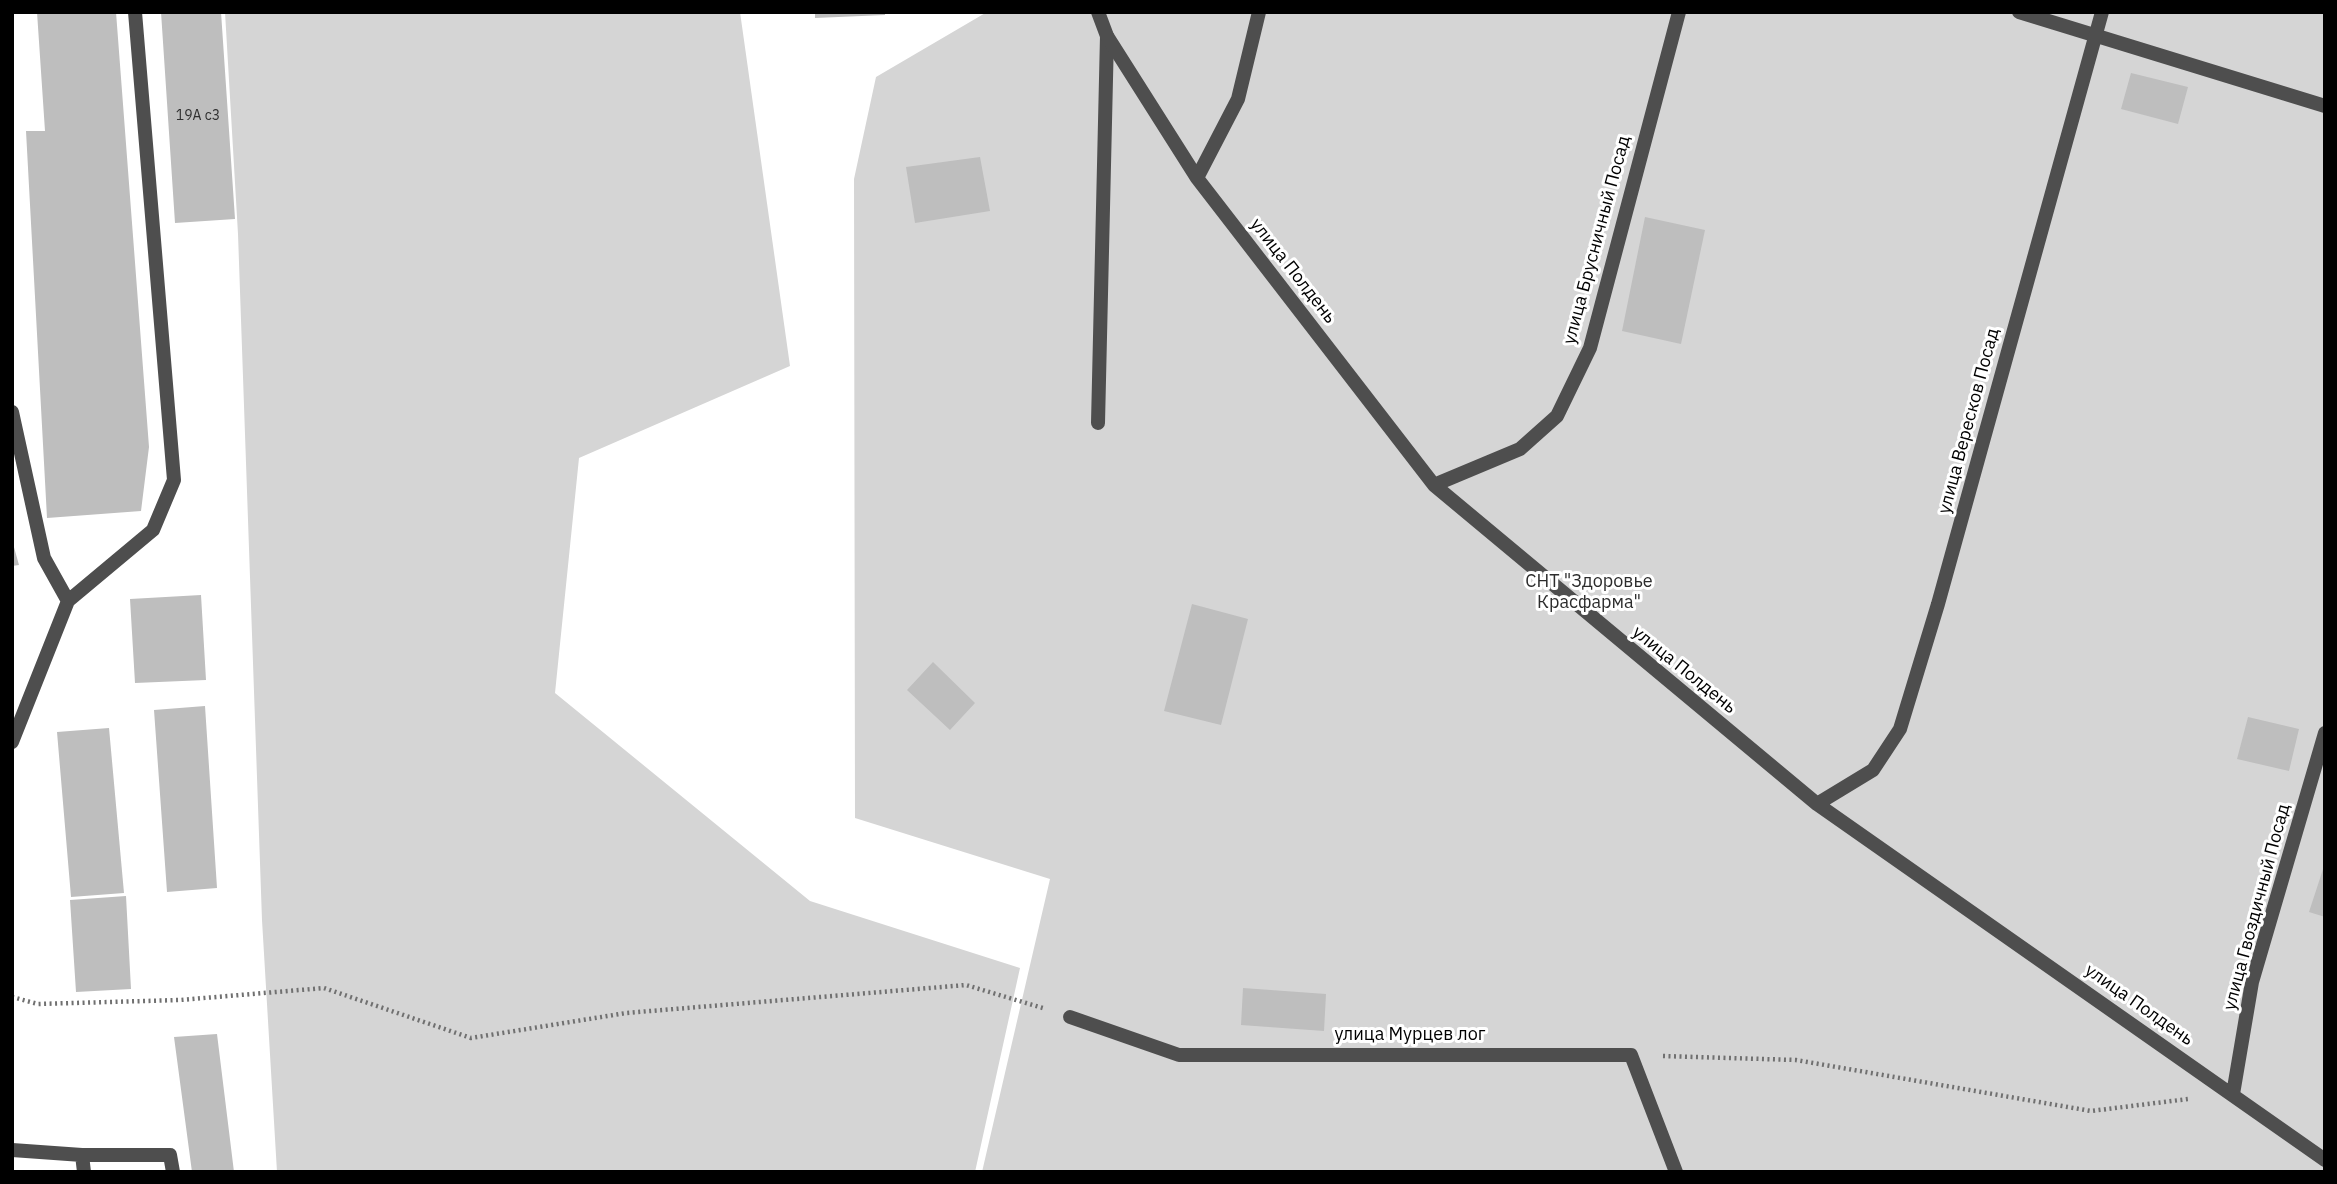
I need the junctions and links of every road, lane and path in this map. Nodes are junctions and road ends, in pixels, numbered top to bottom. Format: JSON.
{"nodes":[{"id":1,"x":135,"y":12,"type":"edge"},
{"id":2,"x":1098,"y":12,"type":"edge"},
{"id":3,"x":1259,"y":12,"type":"edge"},
{"id":4,"x":1679,"y":12,"type":"edge"},
{"id":5,"x":2019,"y":12,"type":"edge"},
{"id":6,"x":2102,"y":12,"type":"edge"},
{"id":7,"x":1107,"y":36,"type":"junction"},
{"id":8,"x":2095,"y":37,"type":"junction"},
{"id":9,"x":2325,"y":106,"type":"edge"},
{"id":10,"x":1197,"y":178,"type":"junction"},
{"id":11,"x":12,"y":412,"type":"edge"},
{"id":12,"x":1098,"y":423,"type":"dead end"},
{"id":13,"x":1434,"y":485,"type":"junction"},
{"id":14,"x":68,"y":601,"type":"junction"},
{"id":15,"x":2325,"y":733,"type":"edge"},
{"id":16,"x":12,"y":742,"type":"edge"},
{"id":17,"x":1817,"y":804,"type":"junction"},
{"id":18,"x":12,"y":997,"type":"edge"},
{"id":19,"x":1070,"y":1017,"type":"joint"},
{"id":20,"x":1630,"y":1055,"type":"junction"},
{"id":21,"x":2233,"y":1094,"type":"junction"},
{"id":22,"x":12,"y":1150,"type":"edge"},
{"id":23,"x":82,"y":1155,"type":"junction"},
{"id":24,"x":2325,"y":1160,"type":"edge"},
{"id":25,"x":84,"y":1172,"type":"edge"},
{"id":26,"x":173,"y":1172,"type":"edge"},
{"id":27,"x":1676,"y":1172,"type":"edge"}],
"edges":[{"from":1,"to":14,"type":"street"},
{"from":2,"to":7,"type":"street","name":"улица Полдень"},
{"from":3,"to":10,"type":"street"},
{"from":4,"to":13,"type":"street","name":"улица Брусничный Посад"},
{"from":5,"to":8,"type":"street"},
{"from":6,"to":8,"type":"street","name":"улица Вересков Посад"},
{"from":7,"to":10,"type":"street","name":"улица Полдень"},
{"from":7,"to":12,"type":"street"},
{"from":8,"to":9,"type":"street"},
{"from":8,"to":17,"type":"street","name":"улица Вересков Посад"},
{"from":10,"to":13,"type":"street","name":"улица Полдень"},
{"from":11,"to":14,"type":"street"},
{"from":13,"to":17,"type":"street","name":"улица Полдень"},
{"from":14,"to":16,"type":"street"},
{"from":15,"to":21,"type":"street","name":"улица Гвоздичный Посад"},
{"from":17,"to":21,"type":"street","name":"улица Полдень"},
{"from":18,"to":19,"type":"path"},
{"from":19,"to":20,"type":"street","name":"улица Мурцев лог"},
{"from":20,"to":21,"type":"path"},
{"from":20,"to":27,"type":"street"},
{"from":21,"to":24,"type":"street","name":"улица Полдень"},
{"from":22,"to":23,"type":"street"},
{"from":23,"to":25,"type":"street"},
{"from":23,"to":26,"type":"street"}]}
